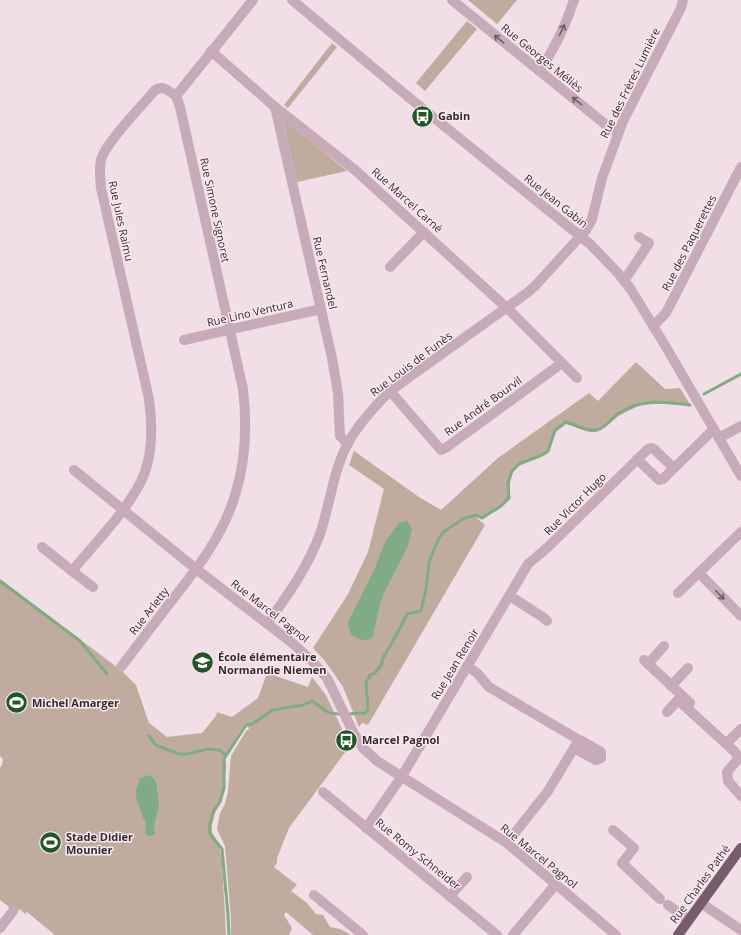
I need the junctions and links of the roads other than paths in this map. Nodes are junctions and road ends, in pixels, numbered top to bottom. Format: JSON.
{"nodes":[{"id":1,"x":253,"y":0,"type":"edge"},
{"id":2,"x":292,"y":0,"type":"edge"},
{"id":3,"x":452,"y":0,"type":"edge"},
{"id":4,"x":574,"y":0,"type":"edge"},
{"id":5,"x":683,"y":0,"type":"edge"},
{"id":6,"x":211,"y":51,"type":"junction"},
{"id":7,"x":539,"y":71,"type":"junction"},
{"id":8,"x":176,"y":96,"type":"junction"},
{"id":9,"x":276,"y":107,"type":"junction"},
{"id":10,"x":618,"y":133,"type":"junction"},
{"id":11,"x":741,"y":167,"type":"edge"},
{"id":12,"x":424,"y":232,"type":"junction"},
{"id":13,"x":639,"y":237,"type":"dead end"},
{"id":14,"x":577,"y":240,"type":"junction"},
{"id":15,"x":390,"y":267,"type":"dead end"},
{"id":16,"x":624,"y":281,"type":"junction"},
{"id":17,"x":507,"y":308,"type":"junction"},
{"id":18,"x":321,"y":309,"type":"junction"},
{"id":19,"x":653,"y":326,"type":"junction"},
{"id":20,"x":229,"y":330,"type":"junction"},
{"id":21,"x":184,"y":340,"type":"dead end"},
{"id":22,"x":562,"y":363,"type":"junction"},
{"id":23,"x":577,"y":378,"type":"dead end"},
{"id":24,"x":390,"y":391,"type":"junction"},
{"id":25,"x":741,"y":426,"type":"edge"},
{"id":26,"x":716,"y":434,"type":"junction"},
{"id":27,"x":348,"y":444,"type":"junction"},
{"id":28,"x":637,"y":459,"type":"junction"},
{"id":29,"x":674,"y":468,"type":"junction"},
{"id":30,"x":74,"y":470,"type":"dead end"},
{"id":31,"x":741,"y":476,"type":"edge"},
{"id":32,"x":122,"y":511,"type":"junction"},
{"id":33,"x":741,"y":532,"type":"edge"},
{"id":34,"x":42,"y":547,"type":"dead end"},
{"id":35,"x":528,"y":564,"type":"joint"},
{"id":36,"x":196,"y":569,"type":"junction"},
{"id":37,"x":72,"y":570,"type":"junction"},
{"id":38,"x":699,"y":573,"type":"junction"},
{"id":39,"x":93,"y":587,"type":"dead end"},
{"id":40,"x":678,"y":593,"type":"dead end"},
{"id":41,"x":510,"y":596,"type":"junction"},
{"id":42,"x":741,"y":616,"type":"edge"},
{"id":43,"x":547,"y":621,"type":"dead end"},
{"id":44,"x":267,"y":624,"type":"junction"},
{"id":45,"x":664,"y":646,"type":"dead end"},
{"id":46,"x":467,"y":666,"type":"junction"},
{"id":47,"x":121,"y":667,"type":"dead end"},
{"id":48,"x":688,"y":668,"type":"dead end"},
{"id":49,"x":671,"y":686,"type":"junction"},
{"id":50,"x":668,"y":712,"type":"dead end"},
{"id":51,"x":741,"y":729,"type":"edge"},
{"id":52,"x":730,"y":740,"type":"junction"},
{"id":53,"x":741,"y":750,"type":"edge"},
{"id":54,"x":402,"y":776,"type":"junction"},
{"id":55,"x":323,"y":792,"type":"dead end"},
{"id":56,"x":741,"y":796,"type":"edge"},
{"id":57,"x":366,"y":828,"type":"junction"},
{"id":58,"x":613,"y":830,"type":"dead end"},
{"id":59,"x":507,"y":843,"type":"junction"},
{"id":60,"x":741,"y":848,"type":"edge"},
{"id":61,"x":467,"y":876,"type":"dead end"},
{"id":62,"x":556,"y":884,"type":"junction"},
{"id":63,"x":314,"y":895,"type":"dead end"},
{"id":64,"x":450,"y":896,"type":"junction"},
{"id":65,"x":660,"y":899,"type":"dead end"},
{"id":66,"x":701,"y":903,"type":"junction"},
{"id":67,"x":668,"y":905,"type":"dead end"},
{"id":68,"x":14,"y":911,"type":"dead end"},
{"id":69,"x":689,"y":920,"type":"junction"},
{"id":70,"x":0,"y":928,"type":"edge"},
{"id":71,"x":741,"y":930,"type":"edge"},
{"id":72,"x":363,"y":935,"type":"edge"},
{"id":73,"x":497,"y":935,"type":"edge"},
{"id":74,"x":514,"y":935,"type":"edge"},
{"id":75,"x":616,"y":935,"type":"edge"},
{"id":76,"x":678,"y":935,"type":"edge"}],
"edges":[{"from":1,"to":6,"type":"street"},
{"from":2,"to":14,"type":"street","name":"Rue Jean Gabin"},
{"from":7,"to":3,"type":"street","name":"Rue Georges Méliès","one_way":true},
{"from":7,"to":4,"type":"street","one_way":true},
{"from":5,"to":10,"type":"street","name":"Rue des Frères Lumière"},
{"from":6,"to":8,"type":"street"},
{"from":6,"to":9,"type":"street","name":"Rue Marcel Carné"},
{"from":10,"to":7,"type":"street","name":"Rue Georges Méliès","one_way":true},
{"from":8,"to":20,"type":"street","name":"Rue Simone Signoret"},
{"from":8,"to":32,"type":"street","name":"Rue Jules Raimu"},
{"from":9,"to":12,"type":"street","name":"Rue Marcel Carné"},
{"from":9,"to":18,"type":"street","name":"Rue Fernandel"},
{"from":10,"to":14,"type":"street","name":"Rue des Frères Lumière"},
{"from":11,"to":19,"type":"street","name":"Rue des Paquerettes"},
{"from":12,"to":15,"type":"street"},
{"from":12,"to":17,"type":"street","name":"Rue Marcel Carné"},
{"from":13,"to":16,"type":"street"},
{"from":14,"to":16,"type":"street","name":"Rue Jean Gabin"},
{"from":14,"to":17,"type":"street","name":"Rue Louis de Funès"},
{"from":16,"to":19,"type":"street","name":"Rue Jean Gabin"},
{"from":17,"to":22,"type":"street","name":"Rue Marcel Carné"},
{"from":17,"to":24,"type":"street","name":"Rue Louis de Funès"},
{"from":18,"to":20,"type":"street","name":"Rue Lino Ventura"},
{"from":18,"to":27,"type":"street","name":"Rue Fernandel"},
{"from":19,"to":26,"type":"street","name":"Rue Jean Gabin"},
{"from":20,"to":21,"type":"street","name":"Rue Lino Ventura"},
{"from":20,"to":36,"type":"street","name":"Rue Simone Signoret"},
{"from":22,"to":23,"type":"street","name":"Rue Marcel Carné"},
{"from":22,"to":24,"type":"street","name":"Rue André Bourvil"},
{"from":24,"to":27,"type":"street","name":"Rue Louis de Funès"},
{"from":25,"to":26,"type":"street"},
{"from":26,"to":29,"type":"street"},
{"from":26,"to":31,"type":"street","name":"Rue Jean Gabin"},
{"from":27,"to":44,"type":"street","name":"Rue Louis de Funès"},
{"from":28,"to":29,"type":"street","name":"Rue Victor Hugo"},
{"from":28,"to":29,"type":"street"},
{"from":28,"to":35,"type":"street","name":"Rue Victor Hugo"},
{"from":30,"to":32,"type":"street","name":"Rue Marcel Pagnol"},
{"from":32,"to":36,"type":"street","name":"Rue Marcel Pagnol"},
{"from":32,"to":37,"type":"street","name":"Rue Jules Raimu"},
{"from":33,"to":38,"type":"street"},
{"from":34,"to":37,"type":"street"},
{"from":35,"to":41,"type":"street","name":"Rue Jean Renoir"},
{"from":36,"to":44,"type":"street","name":"Rue Marcel Pagnol"},
{"from":36,"to":47,"type":"street","name":"Rue Arletty"},
{"from":37,"to":39,"type":"street"},
{"from":38,"to":40,"type":"street"},
{"from":38,"to":42,"type":"street","one_way":true},
{"from":41,"to":43,"type":"street"},
{"from":41,"to":46,"type":"street","name":"Rue Jean Renoir"},
{"from":44,"to":54,"type":"street","name":"Rue Marcel Pagnol"},
{"from":45,"to":49,"type":"street"},
{"from":46,"to":54,"type":"street","name":"Rue Jean Renoir"},
{"from":46,"to":59,"type":"street"},
{"from":48,"to":49,"type":"street"},
{"from":49,"to":52,"type":"street"},
{"from":50,"to":56,"type":"street"},
{"from":51,"to":52,"type":"street"},
{"from":52,"to":53,"type":"street"},
{"from":54,"to":57,"type":"street","name":"Rue Jean Renoir"},
{"from":54,"to":59,"type":"street","name":"Rue Marcel Pagnol"},
{"from":55,"to":57,"type":"street","name":"Rue Romy Schneider"},
{"from":57,"to":64,"type":"street","name":"Rue Romy Schneider"},
{"from":58,"to":65,"type":"street"},
{"from":59,"to":62,"type":"street","name":"Rue Marcel Pagnol"},
{"from":60,"to":66,"type":"main road","name":"Rue Charles Pathé"},
{"from":61,"to":64,"type":"street"},
{"from":62,"to":74,"type":"street"},
{"from":62,"to":75,"type":"street","name":"Rue Marcel Pagnol"},
{"from":63,"to":72,"type":"street"},
{"from":64,"to":73,"type":"street","name":"Rue Romy Schneider"},
{"from":66,"to":69,"type":"main road","name":"Rue Charles Pathé"},
{"from":66,"to":71,"type":"street"},
{"from":67,"to":69,"type":"street"},
{"from":68,"to":70,"type":"street"},
{"from":69,"to":76,"type":"main road","name":"Rue Charles Pathé"}]}
